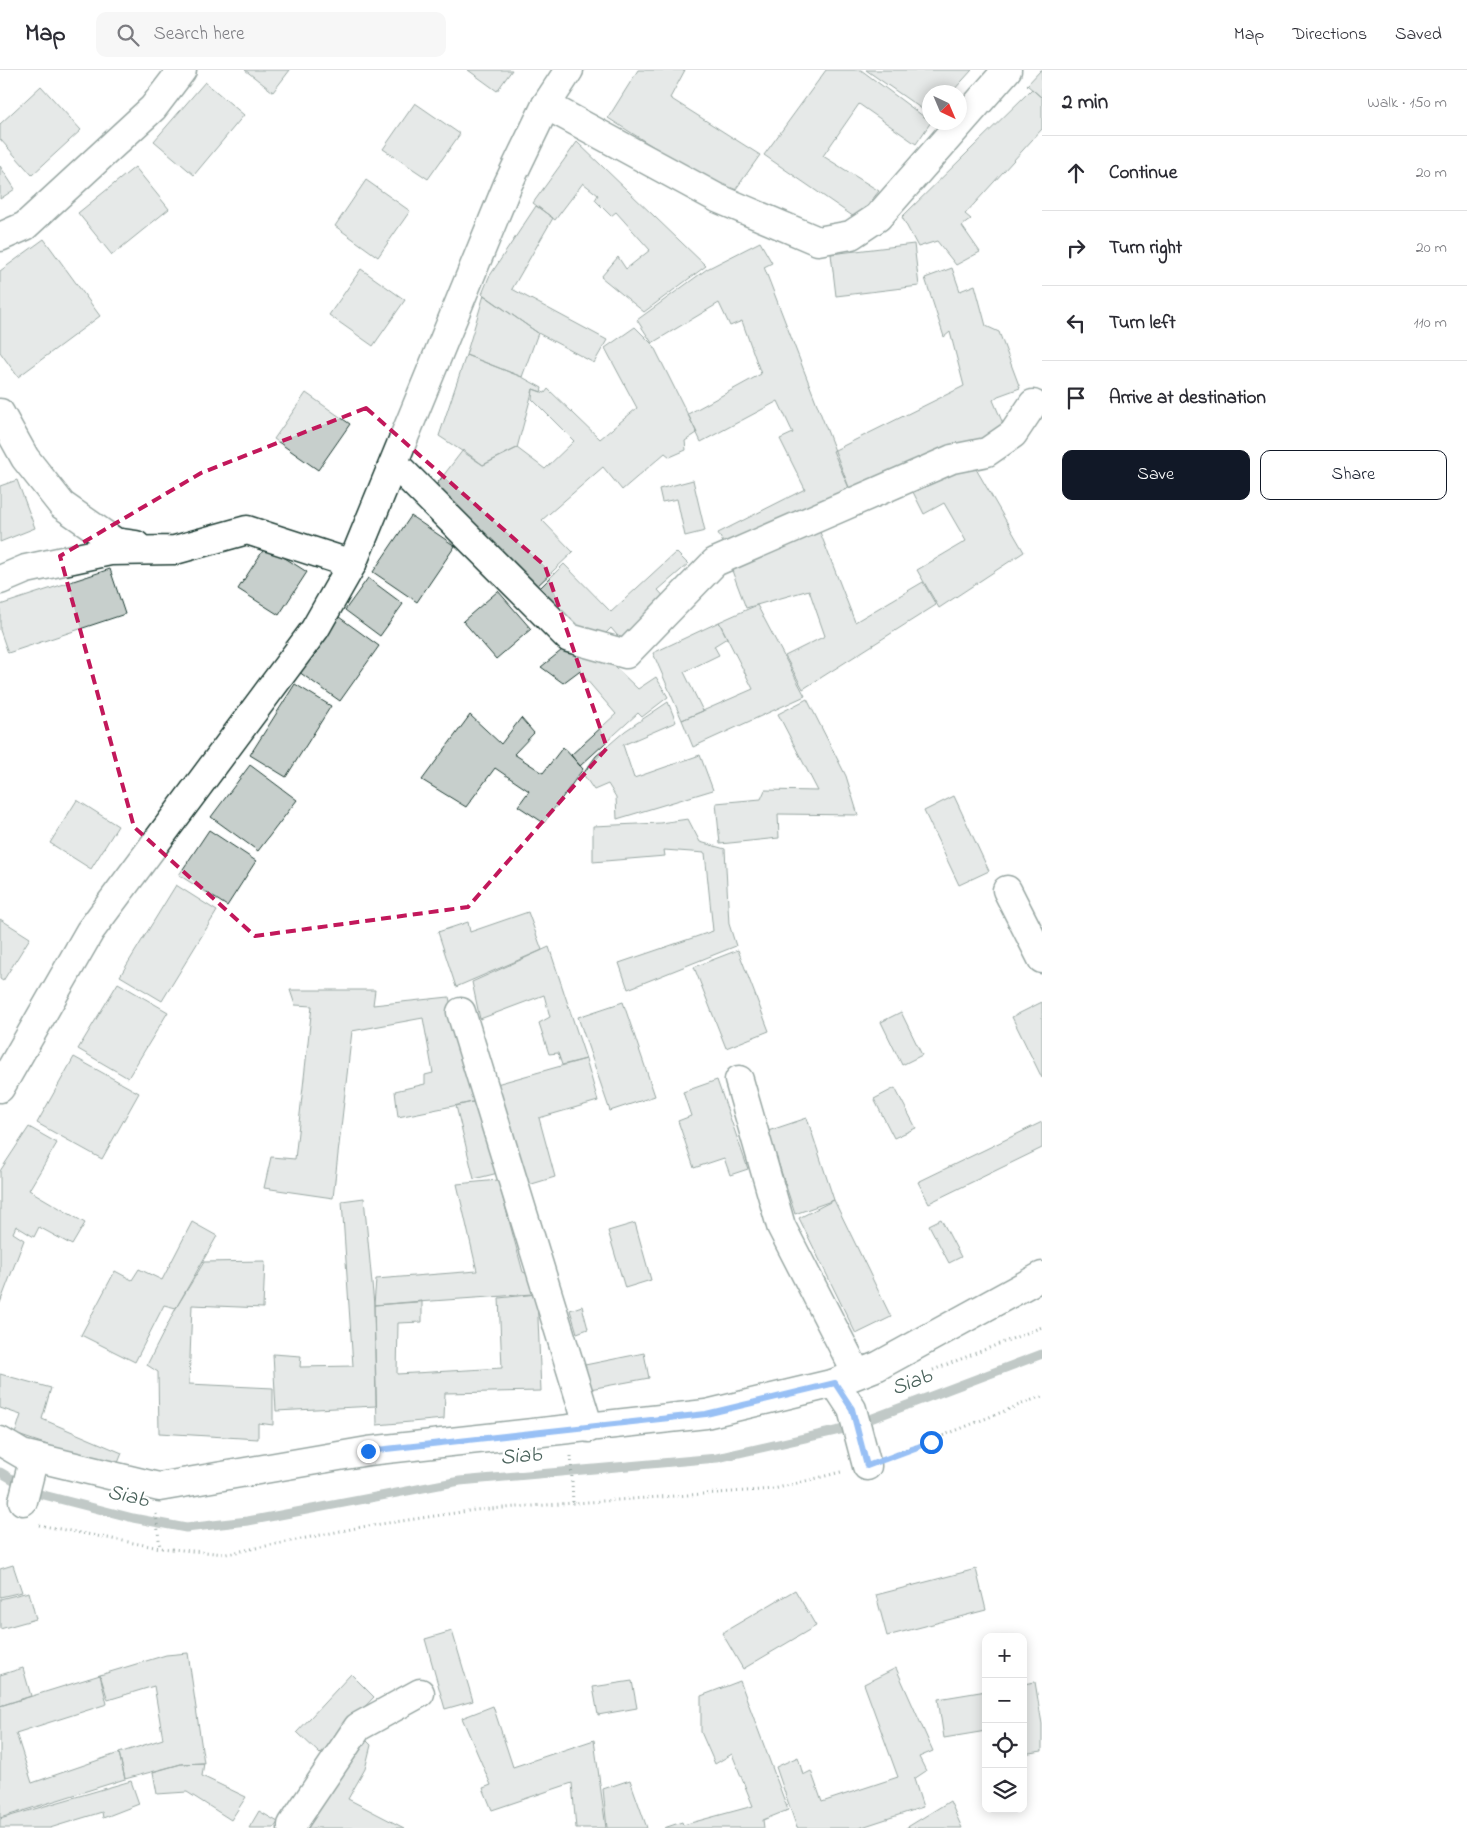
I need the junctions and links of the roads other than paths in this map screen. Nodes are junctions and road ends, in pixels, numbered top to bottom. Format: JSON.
{"nodes":[{"id":1,"x":182,"y":70,"type":"edge"},
{"id":2,"x":569,"y":70,"type":"edge"},
{"id":3,"x":1007,"y":70,"type":"edge"},
{"id":4,"x":546,"y":105,"type":"junction"},
{"id":5,"x":0,"y":237,"type":"edge"},
{"id":6,"x":1039,"y":405,"type":"edge"},
{"id":7,"x":0,"y":413,"type":"edge"},
{"id":8,"x":394,"y":462,"type":"junction"},
{"id":9,"x":175,"y":550,"type":"junction"},
{"id":10,"x":352,"y":564,"type":"junction"},
{"id":11,"x":0,"y":580,"type":"edge"},
{"id":12,"x":1007,"y":890,"type":"dead end"},
{"id":13,"x":1042,"y":959,"type":"edge"},
{"id":14,"x":461,"y":1012,"type":"dead end"},
{"id":15,"x":739,"y":1080,"type":"dead end"},
{"id":16,"x":0,"y":1088,"type":"edge"},
{"id":17,"x":1042,"y":1276,"type":"edge"},
{"id":18,"x":846,"y":1378,"type":"junction"},
{"id":19,"x":589,"y":1428,"type":"junction"},
{"id":20,"x":0,"y":1441,"type":"edge"},
{"id":21,"x":864,"y":1456,"type":"road end"},
{"id":22,"x":32,"y":1462,"type":"junction"},
{"id":23,"x":23,"y":1501,"type":"dead end"},
{"id":24,"x":420,"y":1693,"type":"dead end"},
{"id":25,"x":292,"y":1828,"type":"edge"}],
"edges":[{"from":1,"to":5,"type":"street"},
{"from":2,"to":4,"type":"street"},
{"from":3,"to":4,"type":"street"},
{"from":4,"to":8,"type":"street"},
{"from":6,"to":8,"type":"street"},
{"from":7,"to":9,"type":"street"},
{"from":8,"to":10,"type":"street"},
{"from":9,"to":10,"type":"street"},
{"from":9,"to":11,"type":"street"},
{"from":10,"to":16,"type":"street"},
{"from":12,"to":13,"type":"street"},
{"from":14,"to":19,"type":"street"},
{"from":15,"to":18,"type":"street"},
{"from":17,"to":18,"type":"street"},
{"from":18,"to":19,"type":"street"},
{"from":18,"to":21,"type":"street"},
{"from":19,"to":22,"type":"street"},
{"from":20,"to":22,"type":"street"},
{"from":22,"to":23,"type":"street"},
{"from":24,"to":25,"type":"street"}]}
